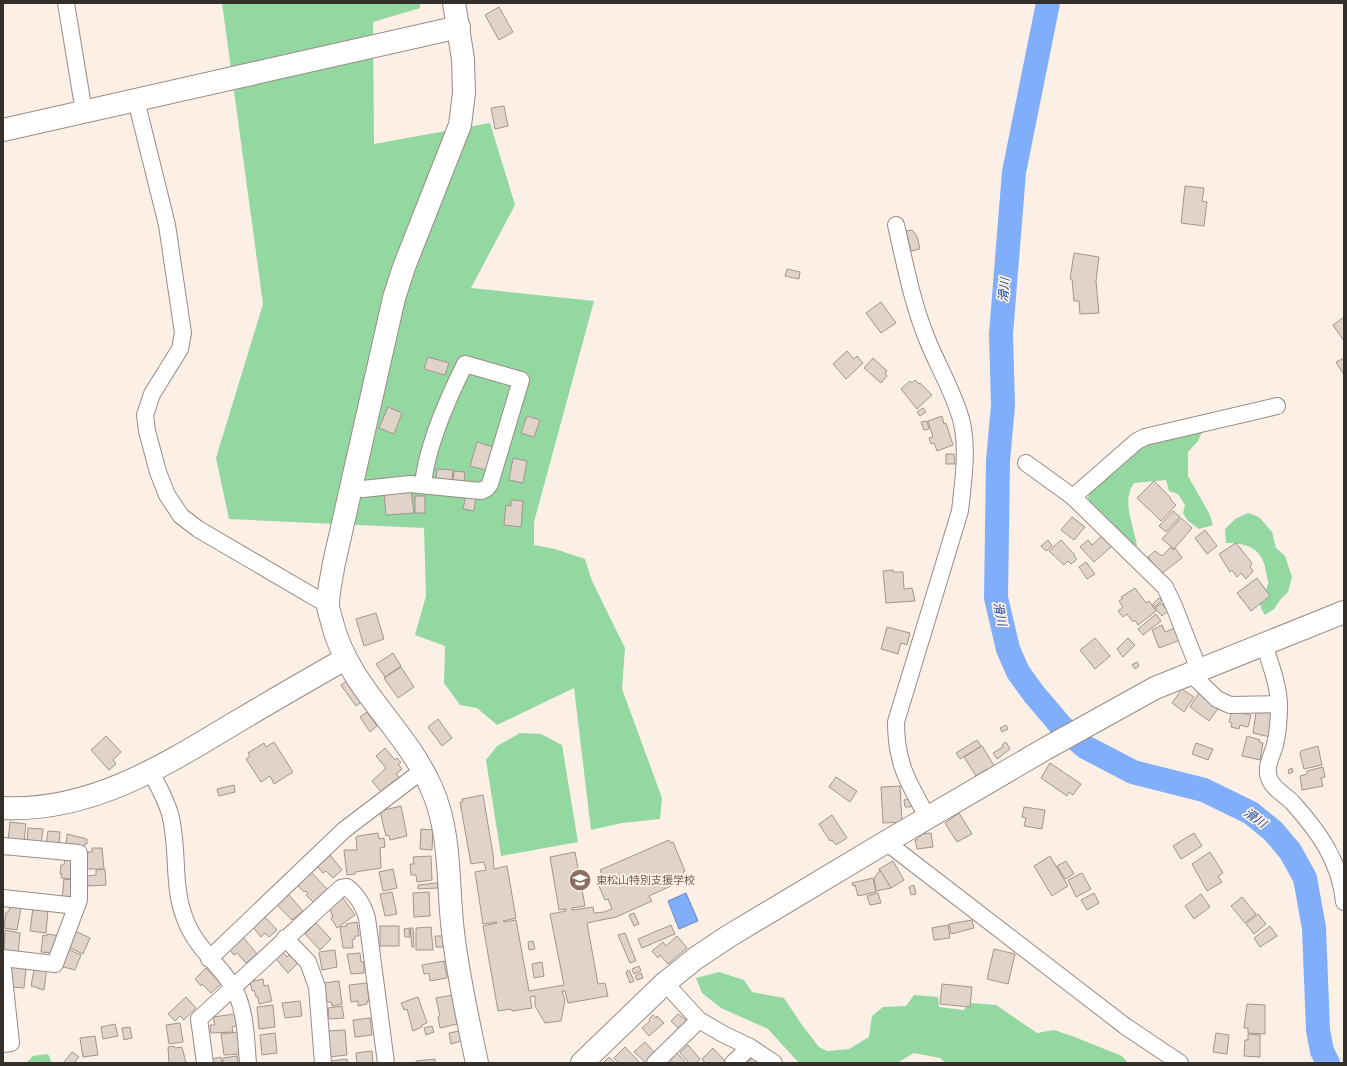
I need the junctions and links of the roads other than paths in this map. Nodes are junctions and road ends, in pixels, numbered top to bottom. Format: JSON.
{"nodes":[{"id":1,"x":66,"y":3,"type":"edge"},
{"id":2,"x":454,"y":3,"type":"edge"},
{"id":3,"x":459,"y":27,"type":"junction"},
{"id":4,"x":136,"y":100,"type":"junction"},
{"id":5,"x":84,"y":112,"type":"junction"},
{"id":6,"x":3,"y":130,"type":"edge"},
{"id":7,"x":896,"y":225,"type":"dead end"},
{"id":8,"x":1277,"y":406,"type":"dead end"},
{"id":9,"x":1026,"y":463,"type":"dead end"},
{"id":10,"x":423,"y":484,"type":"junction"},
{"id":11,"x":352,"y":488,"type":"junction"},
{"id":12,"x":1073,"y":497,"type":"junction"},
{"id":13,"x":328,"y":605,"type":"junction"},
{"id":14,"x":1344,"y":612,"type":"edge"},
{"id":15,"x":1264,"y":644,"type":"junction"},
{"id":16,"x":345,"y":659,"type":"junction"},
{"id":17,"x":1194,"y":671,"type":"junction"},
{"id":18,"x":1279,"y":704,"type":"junction"},
{"id":19,"x":423,"y":770,"type":"junction"},
{"id":20,"x":151,"y":772,"type":"junction"},
{"id":21,"x":3,"y":808,"type":"edge"},
{"id":22,"x":928,"y":818,"type":"junction"},
{"id":23,"x":886,"y":842,"type":"junction"},
{"id":24,"x":3,"y":846,"type":"edge"},
{"id":25,"x":3,"y":898,"type":"edge"},
{"id":26,"x":1344,"y":902,"type":"edge"},
{"id":27,"x":77,"y":906,"type":"junction"},
{"id":28,"x":285,"y":938,"type":"junction"},
{"id":29,"x":3,"y":958,"type":"edge"},
{"id":30,"x":209,"y":958,"type":"junction"},
{"id":31,"x":3,"y":968,"type":"edge"},
{"id":32,"x":665,"y":983,"type":"junction"},
{"id":33,"x":232,"y":987,"type":"junction"},
{"id":34,"x":699,"y":1020,"type":"junction"},
{"id":35,"x":3,"y":1044,"type":"edge"},
{"id":36,"x":750,"y":1047,"type":"junction"},
{"id":37,"x":205,"y":1063,"type":"edge"},
{"id":38,"x":248,"y":1063,"type":"edge"},
{"id":39,"x":324,"y":1063,"type":"edge"},
{"id":40,"x":386,"y":1063,"type":"edge"},
{"id":41,"x":477,"y":1063,"type":"edge"},
{"id":42,"x":582,"y":1063,"type":"edge"},
{"id":43,"x":655,"y":1063,"type":"edge"},
{"id":44,"x":732,"y":1063,"type":"edge"},
{"id":45,"x":774,"y":1063,"type":"edge"},
{"id":46,"x":1180,"y":1063,"type":"edge"}],
"edges":[{"from":1,"to":5,"type":"street"},
{"from":2,"to":3,"type":"street"},
{"from":3,"to":4,"type":"street"},
{"from":3,"to":11,"type":"street"},
{"from":4,"to":5,"type":"street"},
{"from":4,"to":13,"type":"street"},
{"from":5,"to":6,"type":"street"},
{"from":7,"to":22,"type":"street"},
{"from":8,"to":12,"type":"street"},
{"from":9,"to":12,"type":"street"},
{"from":10,"to":10,"type":"street"},
{"from":10,"to":11,"type":"street"},
{"from":11,"to":13,"type":"street"},
{"from":12,"to":17,"type":"street"},
{"from":13,"to":16,"type":"street"},
{"from":14,"to":15,"type":"street"},
{"from":15,"to":17,"type":"street"},
{"from":15,"to":18,"type":"street"},
{"from":16,"to":19,"type":"street"},
{"from":16,"to":20,"type":"street"},
{"from":17,"to":18,"type":"street"},
{"from":17,"to":22,"type":"street"},
{"from":18,"to":26,"type":"street"},
{"from":19,"to":30,"type":"street"},
{"from":19,"to":41,"type":"street"},
{"from":20,"to":21,"type":"street"},
{"from":20,"to":30,"type":"street"},
{"from":22,"to":23,"type":"street"},
{"from":23,"to":32,"type":"street"},
{"from":23,"to":46,"type":"street"},
{"from":24,"to":27,"type":"street"},
{"from":25,"to":27,"type":"street"},
{"from":27,"to":29,"type":"street"},
{"from":28,"to":33,"type":"street"},
{"from":28,"to":39,"type":"street"},
{"from":28,"to":40,"type":"street"},
{"from":30,"to":33,"type":"street"},
{"from":31,"to":35,"type":"street"},
{"from":32,"to":34,"type":"street"},
{"from":32,"to":42,"type":"street"},
{"from":33,"to":37,"type":"street"},
{"from":33,"to":38,"type":"street"},
{"from":34,"to":36,"type":"street"},
{"from":34,"to":43,"type":"street"},
{"from":36,"to":44,"type":"street"},
{"from":36,"to":45,"type":"street"}]}
